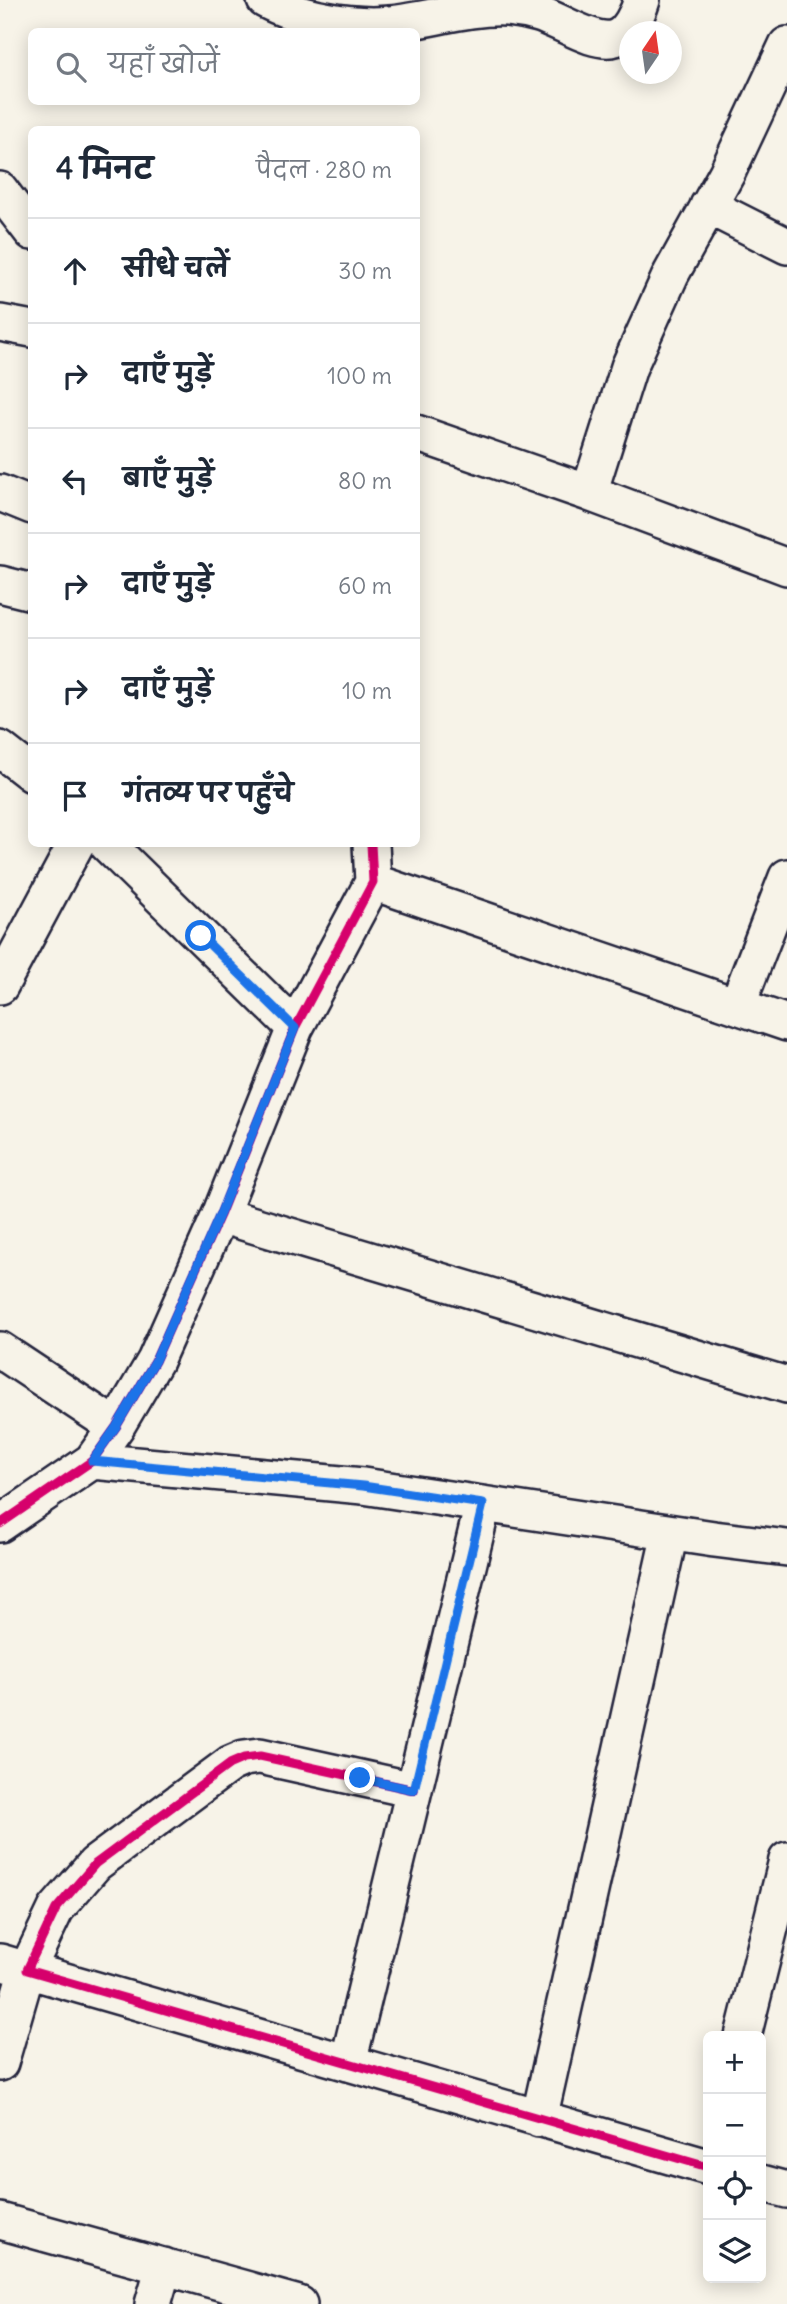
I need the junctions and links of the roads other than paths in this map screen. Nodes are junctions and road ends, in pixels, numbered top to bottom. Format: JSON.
{"nodes":[{"id":1,"x":265,"y":0,"type":"edge"},
{"id":2,"x":642,"y":0,"type":"edge"},
{"id":3,"x":785,"y":59,"type":"edge"},
{"id":4,"x":0,"y":190,"type":"edge"},
{"id":5,"x":708,"y":206,"type":"junction"},
{"id":6,"x":28,"y":227,"type":"edge"},
{"id":7,"x":787,"y":246,"type":"edge"},
{"id":8,"x":0,"y":323,"type":"edge"},
{"id":9,"x":28,"y":328,"type":"edge"},
{"id":10,"x":420,"y":434,"type":"edge"},
{"id":11,"x":589,"y":492,"type":"junction"},
{"id":12,"x":0,"y":493,"type":"edge"},
{"id":13,"x":28,"y":504,"type":"edge"},
{"id":14,"x":787,"y":568,"type":"edge"},
{"id":15,"x":0,"y":584,"type":"edge"},
{"id":16,"x":28,"y":591,"type":"edge"},
{"id":17,"x":0,"y":749,"type":"edge"},
{"id":18,"x":28,"y":771,"type":"edge"},
{"id":19,"x":74,"y":847,"type":"edge"},
{"id":20,"x":110,"y":847,"type":"edge"},
{"id":21,"x":371,"y":847,"type":"edge"},
{"id":22,"x":787,"y":877,"type":"edge"},
{"id":23,"x":373,"y":882,"type":"junction"},
{"id":24,"x":775,"y":941,"type":"edge"},
{"id":25,"x":0,"y":986,"type":"edge"},
{"id":26,"x":737,"y":1006,"type":"junction"},
{"id":27,"x":787,"y":1023,"type":"edge"},
{"id":28,"x":295,"y":1028,"type":"junction"},
{"id":29,"x":220,"y":1214,"type":"junction"},
{"id":30,"x":0,"y":1350,"type":"edge"},
{"id":31,"x":787,"y":1385,"type":"edge"},
{"id":32,"x":116,"y":1427,"type":"junction"},
{"id":33,"x":92,"y":1461,"type":"junction"},
{"id":34,"x":483,"y":1504,"type":"junction"},
{"id":35,"x":0,"y":1524,"type":"edge"},
{"id":36,"x":670,"y":1533,"type":"junction"},
{"id":37,"x":787,"y":1548,"type":"edge"},
{"id":38,"x":414,"y":1790,"type":"junction"},
{"id":39,"x":787,"y":1860,"type":"edge"},
{"id":40,"x":13,"y":1966,"type":"edge"},
{"id":41,"x":744,"y":2031,"type":"edge"},
{"id":42,"x":0,"y":2063,"type":"edge"},
{"id":43,"x":348,"y":2063,"type":"junction"},
{"id":44,"x":539,"y":2119,"type":"junction"},
{"id":45,"x":703,"y":2165,"type":"edge"},
{"id":46,"x":766,"y":2184,"type":"edge"},
{"id":47,"x":787,"y":2190,"type":"edge"},
{"id":48,"x":0,"y":2221,"type":"edge"},
{"id":49,"x":164,"y":2266,"type":"junction"},
{"id":50,"x":153,"y":2304,"type":"edge"},
{"id":51,"x":299,"y":2304,"type":"edge"}],
"edges":[{"from":1,"to":2,"type":"street"},
{"from":3,"to":5,"type":"street"},
{"from":4,"to":6,"type":"street"},
{"from":5,"to":7,"type":"street"},
{"from":5,"to":11,"type":"street"},
{"from":8,"to":9,"type":"street"},
{"from":10,"to":11,"type":"street"},
{"from":11,"to":14,"type":"street"},
{"from":12,"to":13,"type":"street"},
{"from":15,"to":16,"type":"street"},
{"from":17,"to":18,"type":"street"},
{"from":19,"to":25,"type":"street"},
{"from":20,"to":28,"type":"street"},
{"from":21,"to":23,"type":"street"},
{"from":22,"to":24,"type":"street"},
{"from":23,"to":26,"type":"street"},
{"from":23,"to":28,"type":"street"},
{"from":24,"to":26,"type":"street"},
{"from":26,"to":27,"type":"street"},
{"from":28,"to":29,"type":"street"},
{"from":29,"to":31,"type":"street"},
{"from":29,"to":32,"type":"street"},
{"from":30,"to":32,"type":"street"},
{"from":32,"to":33,"type":"street"},
{"from":33,"to":34,"type":"street"},
{"from":33,"to":35,"type":"street"},
{"from":34,"to":36,"type":"street"},
{"from":34,"to":38,"type":"street"},
{"from":36,"to":37,"type":"street"},
{"from":36,"to":44,"type":"street"},
{"from":38,"to":40,"type":"street"},
{"from":38,"to":43,"type":"street"},
{"from":39,"to":41,"type":"street"},
{"from":40,"to":42,"type":"street"},
{"from":40,"to":43,"type":"street"},
{"from":43,"to":44,"type":"street"},
{"from":44,"to":45,"type":"street"},
{"from":46,"to":47,"type":"street"},
{"from":48,"to":49,"type":"street"},
{"from":49,"to":50,"type":"street"},
{"from":49,"to":51,"type":"street"}]}
